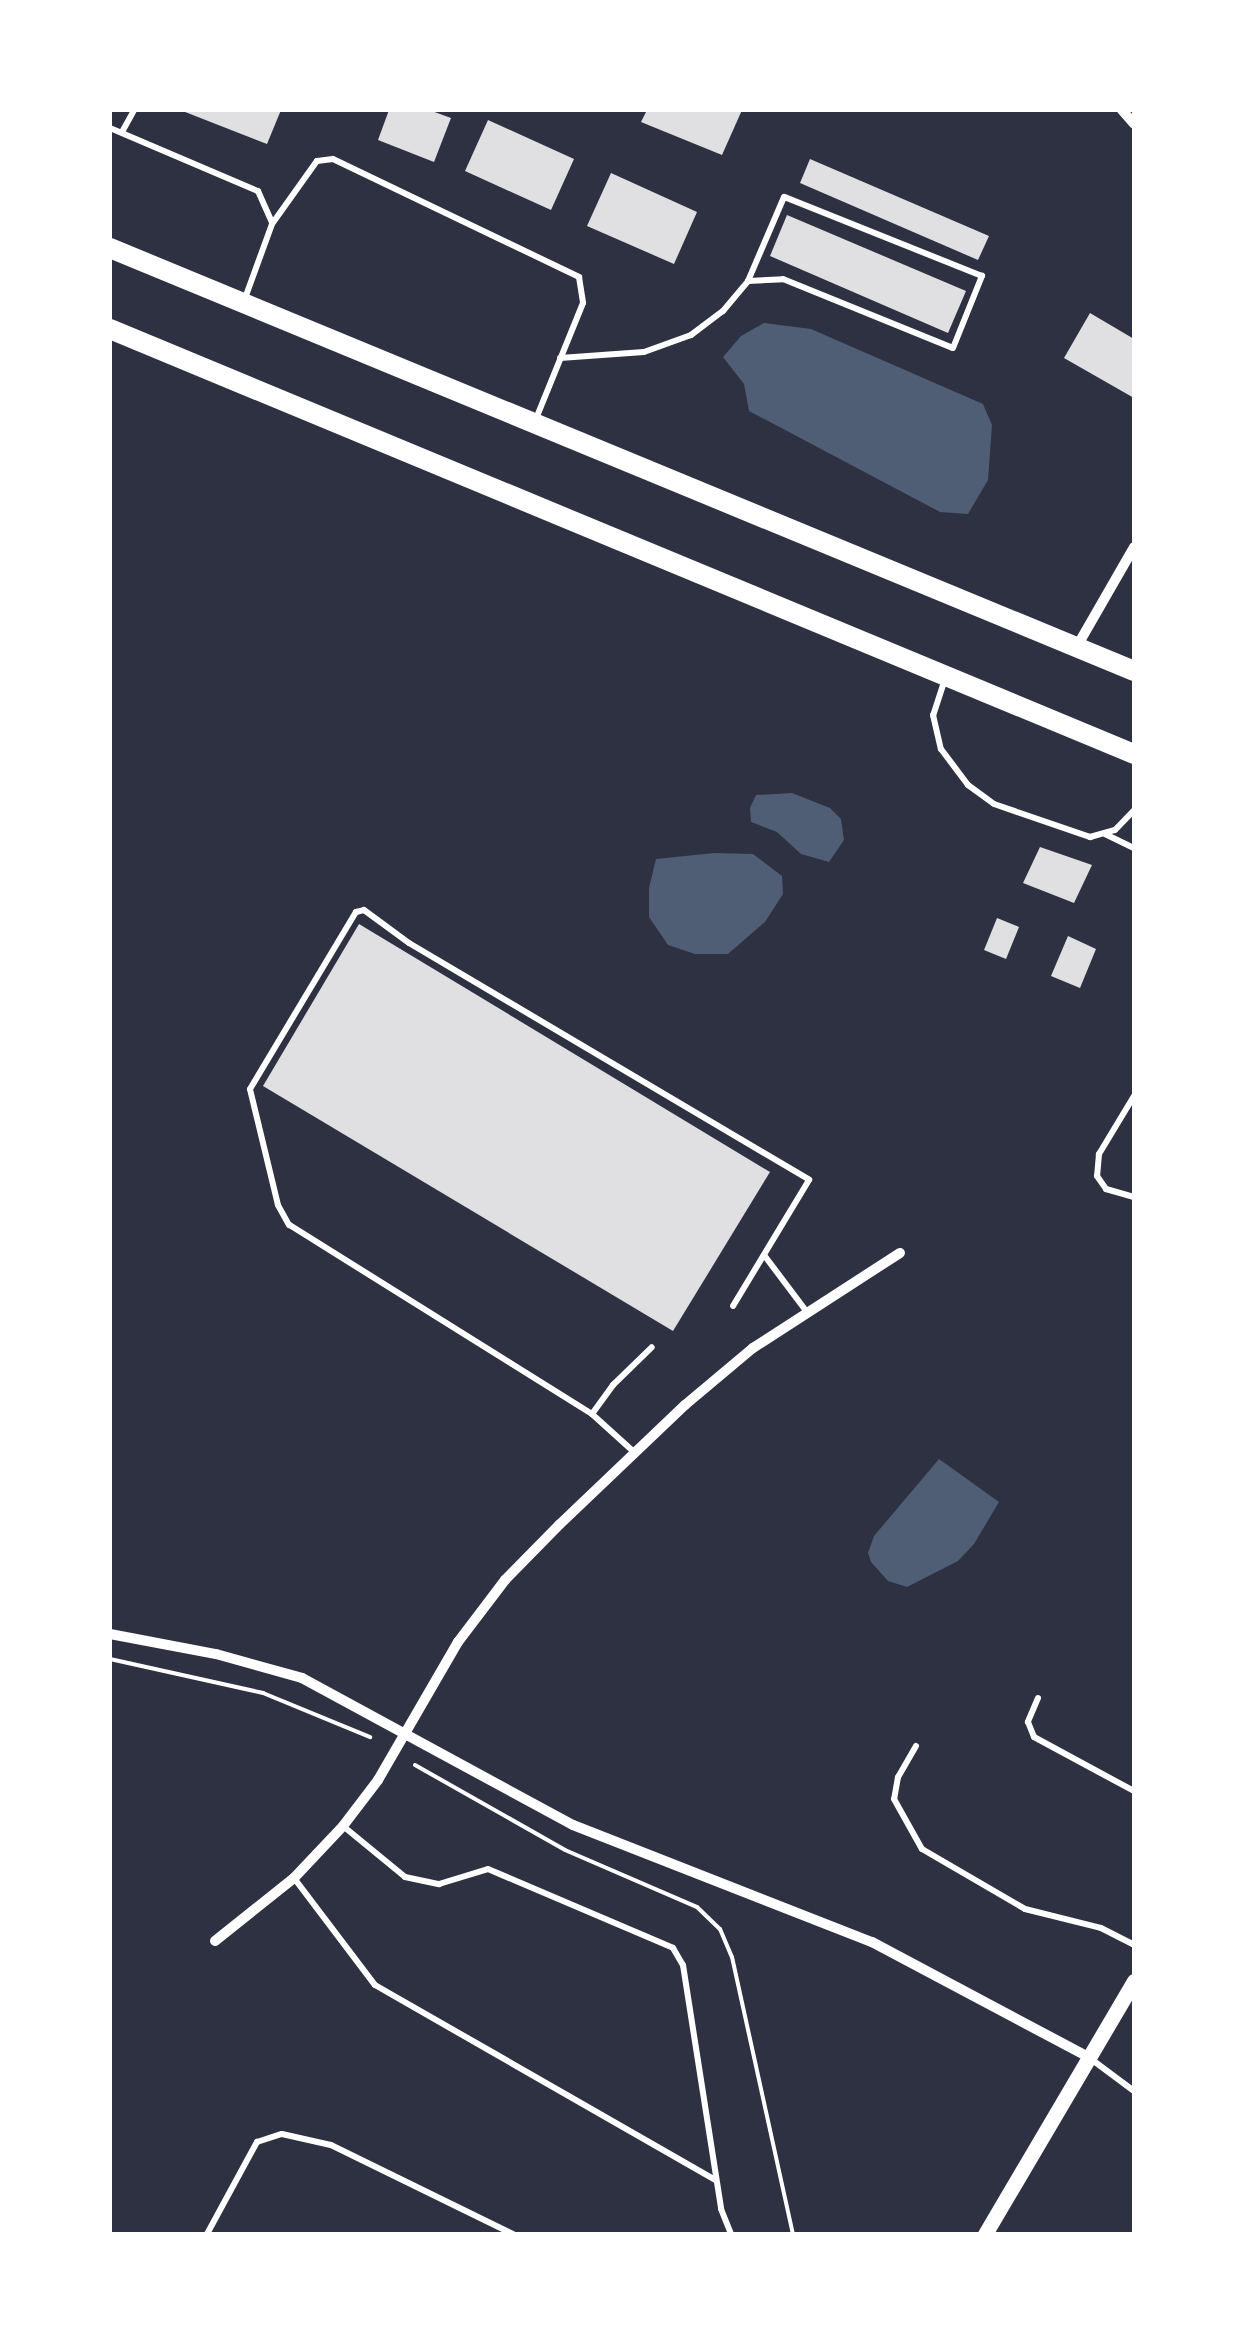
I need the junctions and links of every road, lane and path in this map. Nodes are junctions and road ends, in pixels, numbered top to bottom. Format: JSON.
{"nodes":[{"id":1,"x":134,"y":110,"type":"edge"},
{"id":2,"x":1122,"y":110,"type":"edge"},
{"id":3,"x":1134,"y":124,"type":"edge"},
{"id":4,"x":110,"y":128,"type":"edge"},
{"id":5,"x":122,"y":132,"type":"junction"},
{"id":6,"x":272,"y":224,"type":"junction"},
{"id":7,"x":110,"y":248,"type":"edge"},
{"id":8,"x":748,"y":281,"type":"junction"},
{"id":9,"x":243,"y":302,"type":"junction"},
{"id":10,"x":110,"y":329,"type":"edge"},
{"id":11,"x":560,"y":358,"type":"junction"},
{"id":12,"x":535,"y":422,"type":"junction"},
{"id":13,"x":1134,"y":547,"type":"edge"},
{"id":14,"x":1076,"y":648,"type":"junction"},
{"id":15,"x":1134,"y":671,"type":"edge"},
{"id":16,"x":946,"y":676,"type":"junction"},
{"id":17,"x":1134,"y":754,"type":"edge"},
{"id":18,"x":1134,"y":810,"type":"edge"},
{"id":19,"x":1104,"y":833,"type":"junction"},
{"id":20,"x":1134,"y":848,"type":"edge"},
{"id":21,"x":1134,"y":1096,"type":"edge"},
{"id":22,"x":1134,"y":1197,"type":"edge"},
{"id":23,"x":763,"y":1254,"type":"junction"},
{"id":24,"x":900,"y":1254,"type":"dead end"},
{"id":25,"x":732,"y":1306,"type":"dead end"},
{"id":26,"x":808,"y":1314,"type":"junction"},
{"id":27,"x":652,"y":1347,"type":"dead end"},
{"id":28,"x":592,"y":1414,"type":"junction"},
{"id":29,"x":635,"y":1453,"type":"junction"},
{"id":30,"x":110,"y":1634,"type":"edge"},
{"id":31,"x":110,"y":1659,"type":"edge"},
{"id":32,"x":1038,"y":1698,"type":"dead end"},
{"id":33,"x":404,"y":1735,"type":"junction"},
{"id":34,"x":370,"y":1737,"type":"dead end"},
{"id":35,"x":916,"y":1746,"type":"dead end"},
{"id":36,"x":1134,"y":1792,"type":"edge"},
{"id":37,"x":343,"y":1826,"type":"junction"},
{"id":38,"x":294,"y":1878,"type":"junction"},
{"id":39,"x":215,"y":1941,"type":"dead end"},
{"id":40,"x":1134,"y":1945,"type":"edge"},
{"id":41,"x":1134,"y":1982,"type":"edge"},
{"id":42,"x":1090,"y":2058,"type":"junction"},
{"id":43,"x":1134,"y":2091,"type":"edge"},
{"id":44,"x":717,"y":2181,"type":"junction"},
{"id":45,"x":207,"y":2234,"type":"edge"},
{"id":46,"x":513,"y":2234,"type":"edge"},
{"id":47,"x":731,"y":2234,"type":"edge"},
{"id":48,"x":986,"y":2234,"type":"edge"}],
"edges":[{"from":1,"to":5,"type":"lane"},
{"from":2,"to":3,"type":"street"},
{"from":4,"to":5,"type":"lane"},
{"from":5,"to":6,"type":"lane"},
{"from":6,"to":9,"type":"lane"},
{"from":6,"to":11,"type":"lane"},
{"from":7,"to":9,"type":"highway"},
{"from":8,"to":8,"type":"lane"},
{"from":8,"to":11,"type":"lane"},
{"from":9,"to":12,"type":"highway"},
{"from":10,"to":16,"type":"highway"},
{"from":11,"to":12,"type":"lane"},
{"from":12,"to":14,"type":"highway"},
{"from":13,"to":14,"type":"street"},
{"from":14,"to":15,"type":"highway"},
{"from":16,"to":17,"type":"highway"},
{"from":16,"to":19,"type":"lane"},
{"from":18,"to":19,"type":"lane"},
{"from":19,"to":20,"type":"lane"},
{"from":21,"to":22,"type":"lane"},
{"from":23,"to":25,"type":"lane"},
{"from":23,"to":26,"type":"lane"},
{"from":23,"to":28,"type":"lane"},
{"from":24,"to":26,"type":"street"},
{"from":26,"to":29,"type":"street"},
{"from":27,"to":28,"type":"lane"},
{"from":28,"to":29,"type":"lane"},
{"from":29,"to":33,"type":"street"},
{"from":30,"to":33,"type":"street"},
{"from":31,"to":34,"type":"path"},
{"from":32,"to":36,"type":"lane"},
{"from":33,"to":37,"type":"street"},
{"from":33,"to":42,"type":"street"},
{"from":35,"to":40,"type":"lane"},
{"from":37,"to":38,"type":"street"},
{"from":37,"to":44,"type":"lane"},
{"from":38,"to":39,"type":"street"},
{"from":38,"to":44,"type":"lane"},
{"from":41,"to":42,"type":"street"},
{"from":42,"to":43,"type":"lane"},
{"from":42,"to":48,"type":"street"},
{"from":44,"to":47,"type":"lane"},
{"from":45,"to":46,"type":"lane"}]}
